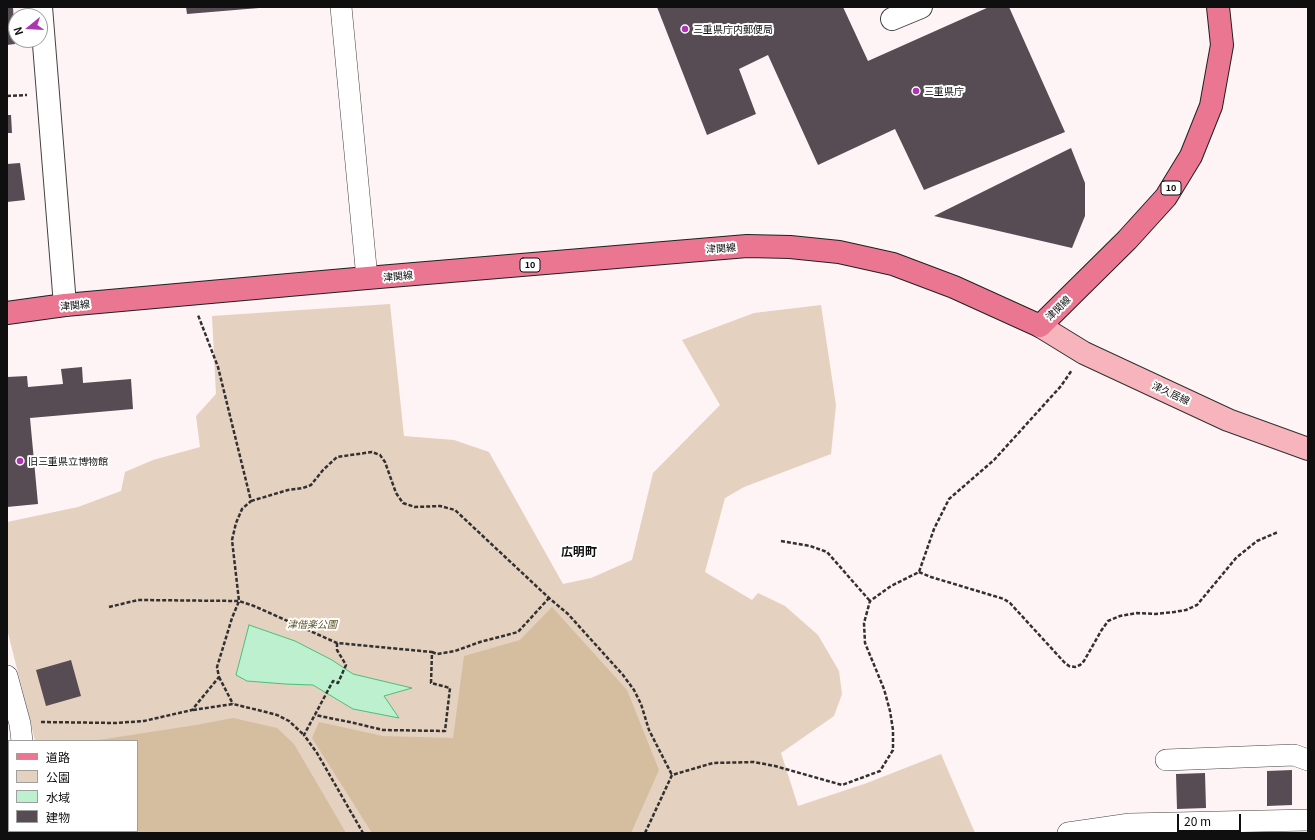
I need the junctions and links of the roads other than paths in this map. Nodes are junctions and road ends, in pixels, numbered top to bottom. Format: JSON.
{"nodes":[{"id":1,"x":41,"y":7,"type":"edge"},
{"id":2,"x":341,"y":7,"type":"edge"},
{"id":3,"x":921,"y":7,"type":"edge"},
{"id":4,"x":1218,"y":7,"type":"edge"},
{"id":5,"x":892,"y":19,"type":"dead end"},
{"id":6,"x":367,"y":278,"type":"junction"},
{"id":7,"x":65,"y":306,"type":"junction"},
{"id":8,"x":7,"y":313,"type":"edge"},
{"id":9,"x":1040,"y":326,"type":"junction"},
{"id":10,"x":1308,"y":449,"type":"edge"},
{"id":11,"x":7,"y":676,"type":"edge"},
{"id":12,"x":21,"y":732,"type":"edge"},
{"id":13,"x":1166,"y":760,"type":"dead end"},
{"id":14,"x":1308,"y":760,"type":"edge"},
{"id":15,"x":1308,"y":820,"type":"edge"},
{"id":16,"x":1068,"y":833,"type":"edge"}],
"edges":[{"from":1,"to":7,"type":"street"},
{"from":2,"to":6,"type":"street"},
{"from":3,"to":5,"type":"street"},
{"from":4,"to":9,"type":"main road","name":"津関線","number":"10"},
{"from":6,"to":7,"type":"main road","name":"津関線","number":"10"},
{"from":6,"to":9,"type":"main road","name":"津関線","number":"10"},
{"from":7,"to":8,"type":"main road","name":"津関線","number":"10"},
{"from":9,"to":10,"type":"main road","name":"津久居線"},
{"from":11,"to":12,"type":"street"},
{"from":13,"to":14,"type":"street"},
{"from":15,"to":16,"type":"street"}]}
